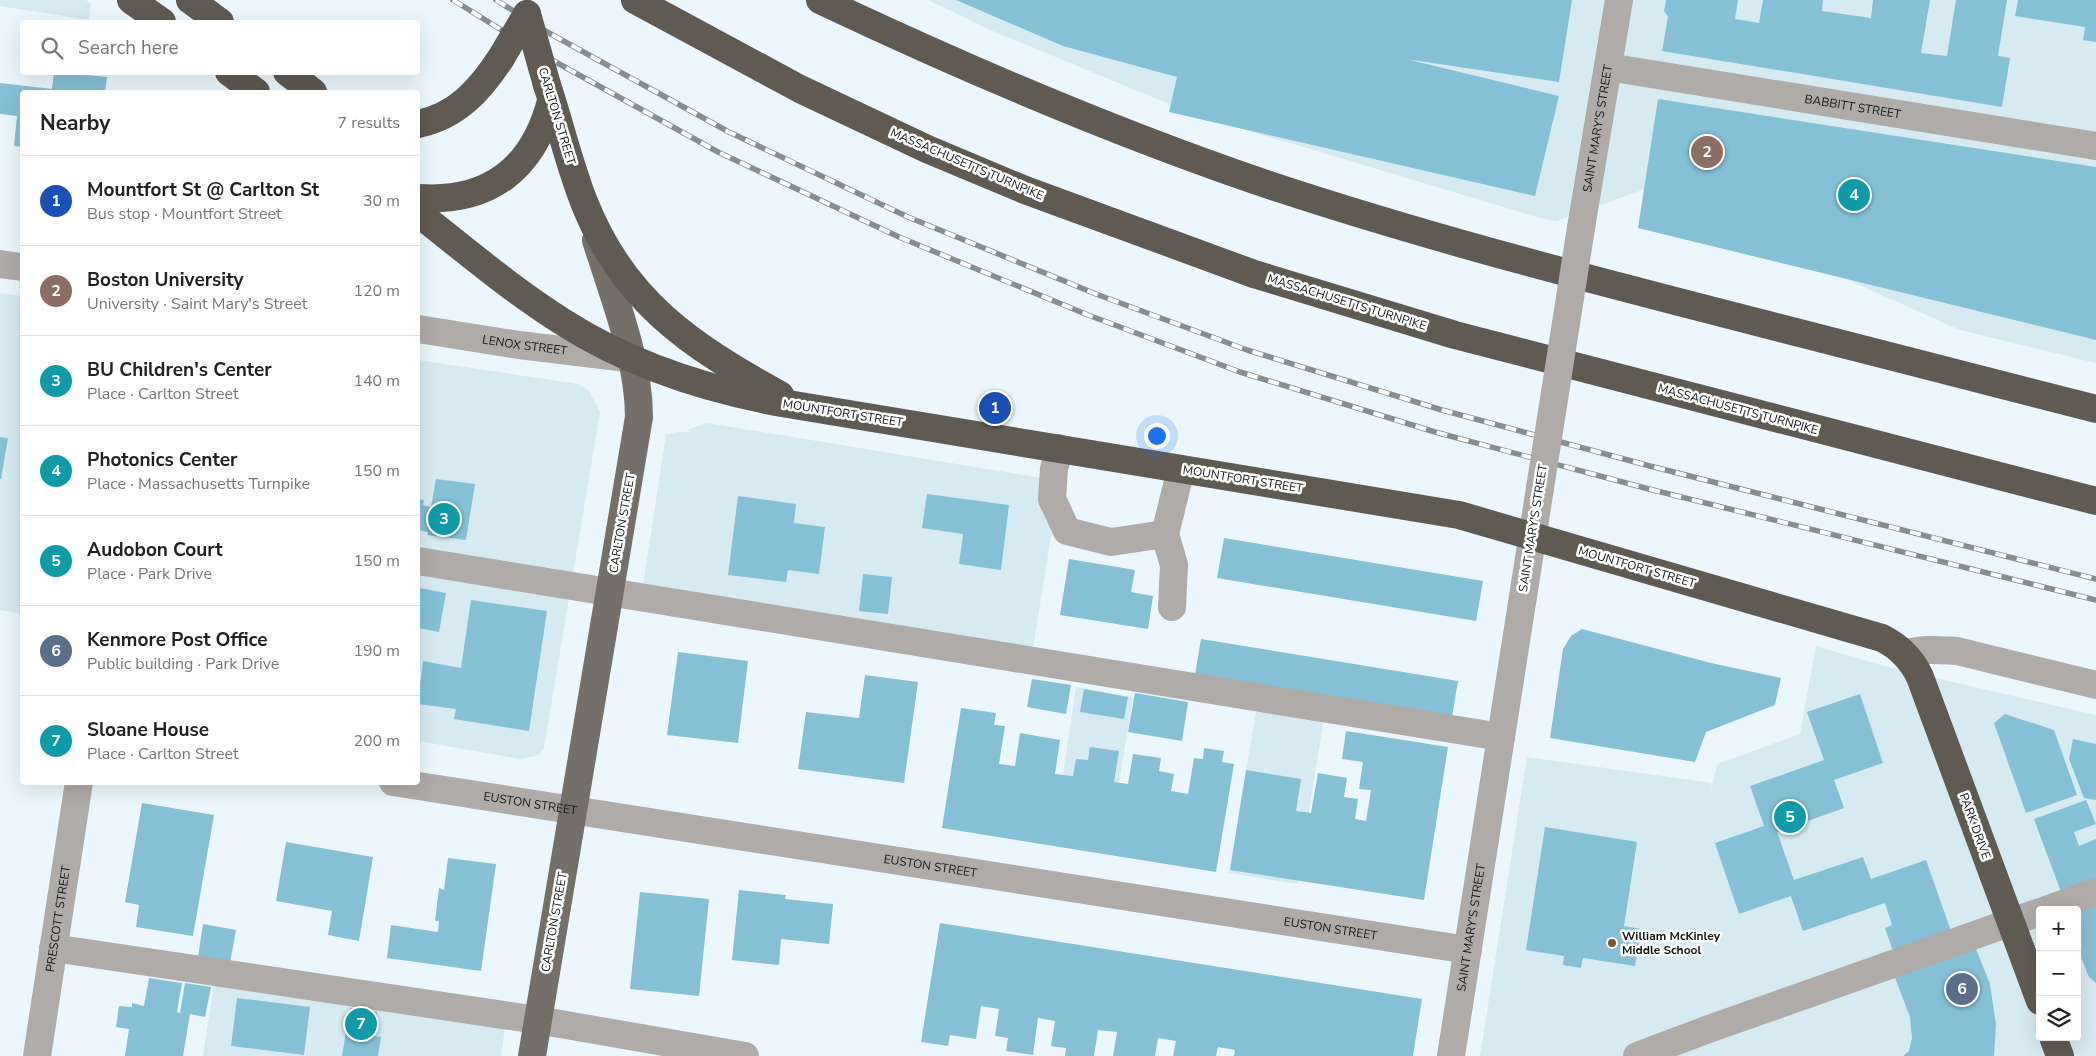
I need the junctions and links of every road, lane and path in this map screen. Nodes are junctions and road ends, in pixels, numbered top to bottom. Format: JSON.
{"nodes":[{"id":1,"x":131,"y":0,"type":"edge"},
{"id":2,"x":190,"y":0,"type":"edge"},
{"id":3,"x":635,"y":0,"type":"edge"},
{"id":4,"x":820,"y":0,"type":"edge"},
{"id":5,"x":1619,"y":0,"type":"edge"},
{"id":6,"x":527,"y":7,"type":"edge"},
{"id":7,"x":159,"y":20,"type":"edge"},
{"id":8,"x":217,"y":20,"type":"edge"},
{"id":9,"x":1608,"y":66,"type":"junction"},
{"id":10,"x":233,"y":75,"type":"edge"},
{"id":11,"x":291,"y":75,"type":"edge"},
{"id":12,"x":253,"y":90,"type":"edge"},
{"id":13,"x":310,"y":90,"type":"edge"},
{"id":14,"x":549,"y":93,"type":"junction"},
{"id":15,"x":420,"y":123,"type":"edge"},
{"id":16,"x":2096,"y":146,"type":"edge"},
{"id":17,"x":420,"y":198,"type":"edge"},
{"id":18,"x":587,"y":209,"type":"junction"},
{"id":19,"x":420,"y":215,"type":"edge"},
{"id":20,"x":0,"y":264,"type":"edge"},
{"id":21,"x":20,"y":267,"type":"edge"},
{"id":22,"x":420,"y":329,"type":"edge"},
{"id":23,"x":630,"y":359,"type":"junction"},
{"id":24,"x":799,"y":405,"type":"junction"},
{"id":25,"x":2096,"y":409,"type":"edge"},
{"id":26,"x":1059,"y":448,"type":"junction"},
{"id":27,"x":1181,"y":468,"type":"junction"},
{"id":28,"x":2096,"y":501,"type":"edge"},
{"id":29,"x":1165,"y":534,"type":"junction"},
{"id":30,"x":1531,"y":537,"type":"junction"},
{"id":31,"x":420,"y":561,"type":"edge"},
{"id":32,"x":610,"y":591,"type":"junction"},
{"id":33,"x":1172,"y":607,"type":"dead end"},
{"id":34,"x":1904,"y":654,"type":"junction"},
{"id":35,"x":2096,"y":685,"type":"edge"},
{"id":36,"x":1501,"y":737,"type":"junction"},
{"id":37,"x":79,"y":785,"type":"edge"},
{"id":38,"x":412,"y":785,"type":"edge"},
{"id":39,"x":573,"y":811,"type":"junction"},
{"id":40,"x":2096,"y":892,"type":"edge"},
{"id":41,"x":2057,"y":906,"type":"edge"},
{"id":42,"x":2036,"y":914,"type":"edge"},
{"id":43,"x":2011,"y":923,"type":"junction"},
{"id":44,"x":54,"y":948,"type":"junction"},
{"id":45,"x":1468,"y":950,"type":"junction"},
{"id":46,"x":2038,"y":996,"type":"edge"},
{"id":47,"x":537,"y":1020,"type":"junction"},
{"id":48,"x":2054,"y":1041,"type":"edge"},
{"id":49,"x":37,"y":1056,"type":"edge"},
{"id":50,"x":532,"y":1056,"type":"edge"},
{"id":51,"x":745,"y":1056,"type":"edge"},
{"id":52,"x":1451,"y":1056,"type":"edge"},
{"id":53,"x":1637,"y":1056,"type":"edge"},
{"id":54,"x":2060,"y":1056,"type":"edge"}],
"edges":[{"from":1,"to":7,"type":"highway"},
{"from":2,"to":8,"type":"highway"},
{"from":3,"to":28,"type":"highway","name":"MASSACHUSETTS TURNPIKE"},
{"from":4,"to":25,"type":"highway"},
{"from":5,"to":9,"type":"street","name":"SAINT MARY'S STREET"},
{"from":6,"to":14,"type":"highway","name":"CARLTON STREET","bridge":true},
{"from":6,"to":15,"type":"highway","bridge":true},
{"from":9,"to":16,"type":"street","name":"BABBITT STREET"},
{"from":9,"to":30,"type":"street","name":"SAINT MARY'S STREET","bridge":true},
{"from":10,"to":12,"type":"highway"},
{"from":11,"to":13,"type":"highway"},
{"from":14,"to":17,"type":"highway"},
{"from":14,"to":18,"type":"highway","name":"CARLTON STREET"},
{"from":18,"to":23,"type":"main road","name":"CARLTON STREET"},
{"from":18,"to":24,"type":"highway"},
{"from":19,"to":23,"type":"highway","name":"MOUNTFORT STREET"},
{"from":20,"to":21,"type":"street"},
{"from":22,"to":23,"type":"street","name":"LENOX STREET"},
{"from":23,"to":24,"type":"highway","name":"MOUNTFORT STREET"},
{"from":23,"to":32,"type":"main road","name":"CARLTON STREET"},
{"from":24,"to":26,"type":"highway","name":"MOUNTFORT STREET"},
{"from":26,"to":27,"type":"highway","name":"MOUNTFORT STREET"},
{"from":26,"to":29,"type":"street"},
{"from":27,"to":29,"type":"street"},
{"from":27,"to":30,"type":"highway","name":"MOUNTFORT STREET"},
{"from":29,"to":33,"type":"street"},
{"from":30,"to":34,"type":"highway","name":"MOUNTFORT STREET"},
{"from":30,"to":36,"type":"street","name":"SAINT MARY'S STREET"},
{"from":31,"to":32,"type":"street"},
{"from":32,"to":36,"type":"street"},
{"from":32,"to":39,"type":"main road","name":"CARLTON STREET"},
{"from":34,"to":35,"type":"street"},
{"from":34,"to":43,"type":"highway","name":"PARK DRIVE"},
{"from":36,"to":45,"type":"street","name":"SAINT MARY'S STREET"},
{"from":37,"to":44,"type":"street","name":"PRESCOTT STREET"},
{"from":38,"to":39,"type":"street","name":"EUSTON STREET"},
{"from":39,"to":45,"type":"street","name":"EUSTON STREET"},
{"from":39,"to":47,"type":"main road","name":"CARLTON STREET"},
{"from":40,"to":41,"type":"street"},
{"from":42,"to":43,"type":"street"},
{"from":43,"to":46,"type":"highway","name":"PARK DRIVE"},
{"from":43,"to":53,"type":"street"},
{"from":44,"to":47,"type":"street"},
{"from":44,"to":49,"type":"street","name":"PRESCOTT STREET"},
{"from":45,"to":52,"type":"street","name":"SAINT MARY'S STREET"},
{"from":47,"to":50,"type":"main road","name":"CARLTON STREET"},
{"from":47,"to":51,"type":"street"},
{"from":48,"to":54,"type":"highway"}]}
